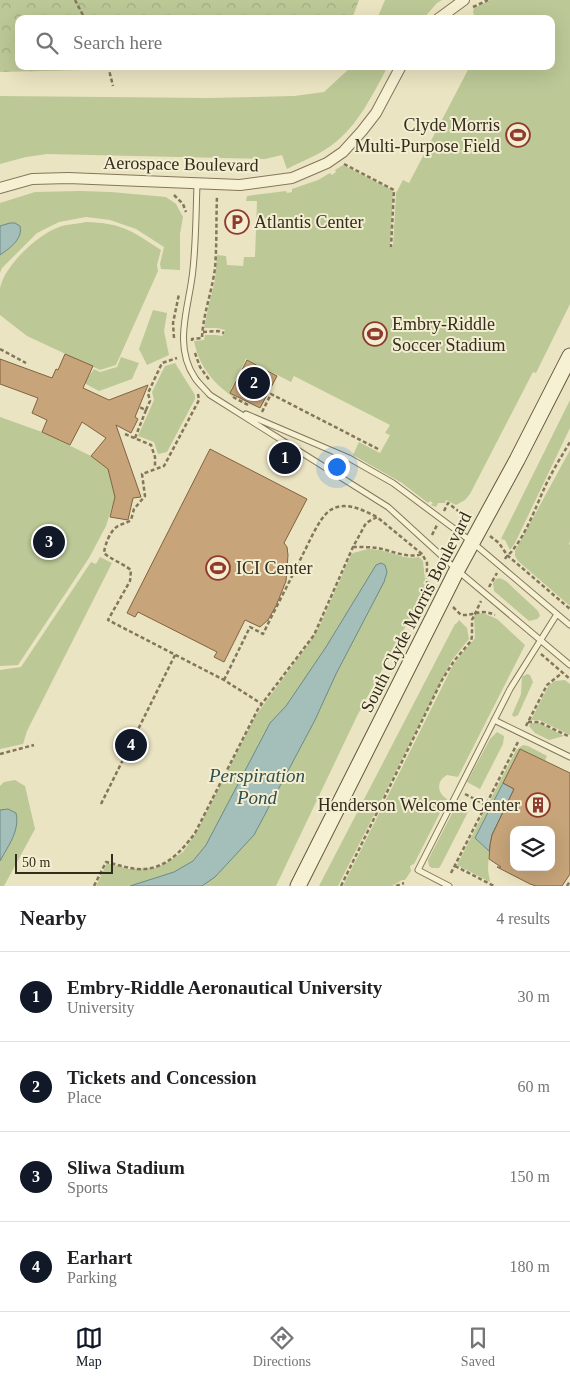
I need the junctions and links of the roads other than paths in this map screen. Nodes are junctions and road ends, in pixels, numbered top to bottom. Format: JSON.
{"nodes":[{"id":1,"x":464,"y":0,"type":"edge"},
{"id":2,"x":443,"y":15,"type":"edge"},
{"id":3,"x":399,"y":70,"type":"edge"},
{"id":4,"x":197,"y":183,"type":"junction"},
{"id":5,"x":0,"y":188,"type":"edge"},
{"id":6,"x":570,"y":356,"type":"edge"},
{"id":7,"x":232,"y":409,"type":"junction"},
{"id":8,"x":472,"y":542,"type":"junction"},
{"id":9,"x":457,"y":570,"type":"junction"},
{"id":10,"x":557,"y":614,"type":"junction"},
{"id":11,"x":570,"y":625,"type":"edge"},
{"id":12,"x":540,"y":639,"type":"junction"},
{"id":13,"x":570,"y":665,"type":"edge"},
{"id":14,"x":494,"y":720,"type":"junction"},
{"id":15,"x":570,"y":757,"type":"edge"},
{"id":16,"x":298,"y":886,"type":"edge"},
{"id":17,"x":450,"y":886,"type":"edge"}],
"edges":[{"from":1,"to":2,"type":"street"},
{"from":3,"to":4,"type":"street","name":"Aerospace Boulevard"},
{"from":4,"to":5,"type":"street","name":"Aerospace Boulevard"},
{"from":4,"to":7,"type":"lane"},
{"from":6,"to":8,"type":"main road","name":"South Clyde Morris Boulevard"},
{"from":7,"to":8,"type":"lane"},
{"from":7,"to":9,"type":"lane"},
{"from":8,"to":9,"type":"main road","name":"South Clyde Morris Boulevard"},
{"from":8,"to":10,"type":"lane"},
{"from":9,"to":12,"type":"lane"},
{"from":9,"to":16,"type":"main road","name":"South Clyde Morris Boulevard"},
{"from":10,"to":11,"type":"lane"},
{"from":10,"to":12,"type":"lane"},
{"from":12,"to":13,"type":"lane"},
{"from":12,"to":14,"type":"lane"},
{"from":14,"to":15,"type":"lane"},
{"from":14,"to":17,"type":"lane"}]}
